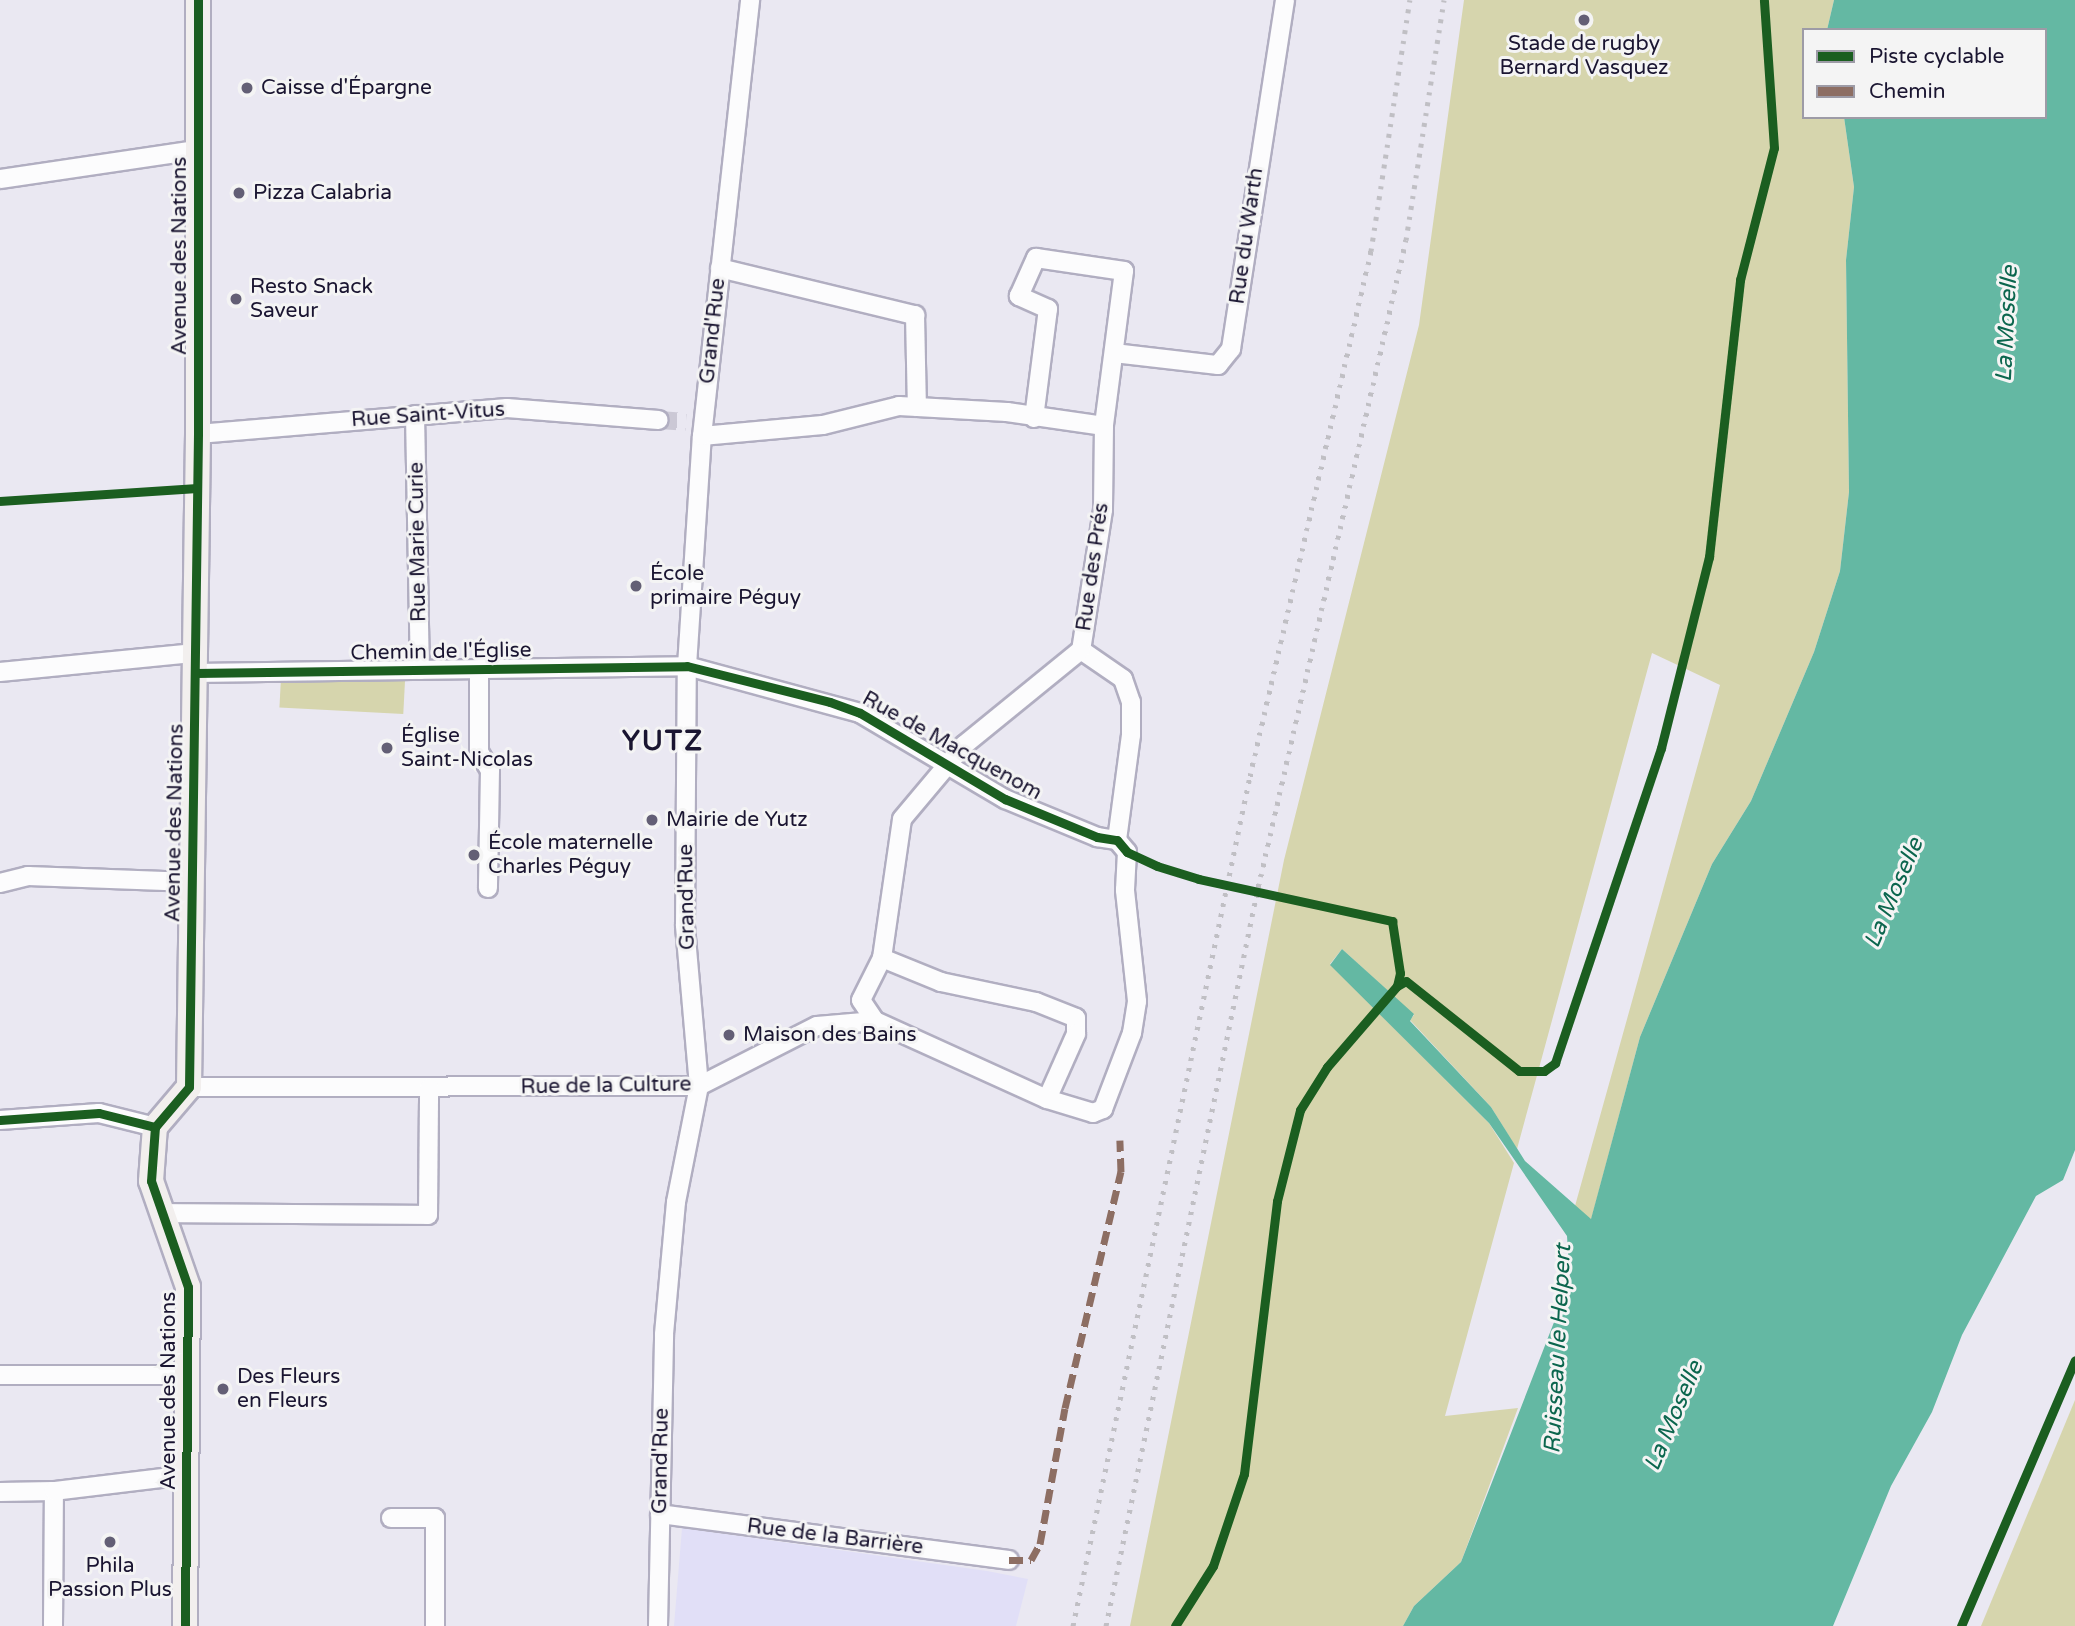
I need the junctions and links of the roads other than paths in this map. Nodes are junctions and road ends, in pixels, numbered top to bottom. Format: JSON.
{"nodes":[{"id":1,"x":198,"y":0,"type":"edge"},
{"id":2,"x":750,"y":0,"type":"edge"},
{"id":3,"x":1285,"y":0,"type":"edge"},
{"id":4,"x":197,"y":150,"type":"junction"},
{"id":5,"x":0,"y":179,"type":"edge"},
{"id":6,"x":720,"y":268,"type":"junction"},
{"id":7,"x":1114,"y":353,"type":"junction"},
{"id":8,"x":917,"y":407,"type":"junction"},
{"id":9,"x":415,"y":415,"type":"junction"},
{"id":10,"x":1034,"y":418,"type":"junction"},
{"id":11,"x":659,"y":420,"type":"tunnel mouth"},
{"id":12,"x":1104,"y":426,"type":"junction"},
{"id":13,"x":697,"y":427,"type":"junction"},
{"id":14,"x":198,"y":434,"type":"junction"},
{"id":15,"x":1081,"y":650,"type":"junction"},
{"id":16,"x":195,"y":663,"type":"junction"},
{"id":17,"x":687,"y":666,"type":"junction"},
{"id":18,"x":479,"y":669,"type":"junction"},
{"id":19,"x":420,"y":670,"type":"junction"},
{"id":20,"x":0,"y":672,"type":"edge"},
{"id":21,"x":945,"y":765,"type":"junction"},
{"id":22,"x":1122,"y":846,"type":"junction"},
{"id":23,"x":192,"y":882,"type":"junction"},
{"id":24,"x":0,"y":883,"type":"edge"},
{"id":25,"x":488,"y":888,"type":"dead end"},
{"id":26,"x":882,"y":958,"type":"junction"},
{"id":27,"x":875,"y":1021,"type":"junction"},
{"id":28,"x":699,"y":1086,"type":"junction"},
{"id":29,"x":189,"y":1087,"type":"junction"},
{"id":30,"x":429,"y":1088,"type":"junction"},
{"id":31,"x":1047,"y":1099,"type":"junction"},
{"id":32,"x":1108,"y":1114,"type":"joint"},
{"id":33,"x":0,"y":1120,"type":"edge"},
{"id":34,"x":155,"y":1127,"type":"junction"},
{"id":35,"x":160,"y":1213,"type":"junction"},
{"id":36,"x":0,"y":1375,"type":"edge"},
{"id":37,"x":187,"y":1375,"type":"junction"},
{"id":38,"x":187,"y":1475,"type":"junction"},
{"id":39,"x":54,"y":1491,"type":"junction"},
{"id":40,"x":0,"y":1492,"type":"edge"},
{"id":41,"x":660,"y":1514,"type":"junction"},
{"id":42,"x":391,"y":1518,"type":"dead end"},
{"id":43,"x":1009,"y":1560,"type":"dead end"},
{"id":44,"x":53,"y":1626,"type":"edge"},
{"id":45,"x":185,"y":1626,"type":"edge"},
{"id":46,"x":435,"y":1626,"type":"edge"},
{"id":47,"x":658,"y":1626,"type":"edge"}],
"edges":[{"from":1,"to":4,"type":"main road","name":"Avenue des Nations"},
{"from":2,"to":6,"type":"street","name":"Grand'Rue"},
{"from":3,"to":7,"type":"street","name":"Rue du Warth"},
{"from":4,"to":5,"type":"street"},
{"from":4,"to":14,"type":"main road","name":"Avenue des Nations"},
{"from":6,"to":8,"type":"street"},
{"from":6,"to":13,"type":"street","name":"Grand'Rue"},
{"from":7,"to":10,"type":"street","name":"Rue des Prés"},
{"from":7,"to":12,"type":"street","name":"Rue des Prés"},
{"from":8,"to":10,"type":"street"},
{"from":8,"to":13,"type":"street"},
{"from":9,"to":11,"type":"street","name":"Rue Saint-Vitus"},
{"from":9,"to":14,"type":"street","name":"Rue Saint-Vitus"},
{"from":9,"to":19,"type":"street","name":"Rue Marie Curie"},
{"from":10,"to":12,"type":"street"},
{"from":12,"to":15,"type":"street","name":"Rue des Prés"},
{"from":13,"to":17,"type":"street","name":"Grand'Rue"},
{"from":14,"to":16,"type":"main road","name":"Avenue des Nations"},
{"from":15,"to":21,"type":"street"},
{"from":15,"to":22,"type":"street","name":"Rue des Prés"},
{"from":16,"to":19,"type":"street","name":"Chemin de l'Église"},
{"from":16,"to":20,"type":"street","name":"Chemin de l'Église"},
{"from":16,"to":23,"type":"main road","name":"Avenue des Nations"},
{"from":17,"to":18,"type":"street","name":"Chemin de l'Église"},
{"from":17,"to":21,"type":"street","name":"Rue de Macquenom"},
{"from":17,"to":28,"type":"street","name":"Grand'Rue"},
{"from":18,"to":19,"type":"street","name":"Chemin de l'Église"},
{"from":18,"to":25,"type":"street"},
{"from":21,"to":22,"type":"street","name":"Rue de Macquenom"},
{"from":21,"to":26,"type":"street"},
{"from":22,"to":32,"type":"street","name":"Rue des Prés"},
{"from":23,"to":24,"type":"street"},
{"from":23,"to":29,"type":"main road","name":"Avenue des Nations"},
{"from":26,"to":27,"type":"street"},
{"from":26,"to":31,"type":"street"},
{"from":27,"to":28,"type":"street","name":"Rue de la Culture"},
{"from":27,"to":31,"type":"street","name":"Rue de la Culture"},
{"from":28,"to":30,"type":"street","name":"Rue de la Culture"},
{"from":28,"to":41,"type":"street","name":"Grand'Rue"},
{"from":29,"to":30,"type":"street","name":"Rue de la Culture"},
{"from":29,"to":34,"type":"main road"},
{"from":30,"to":35,"type":"street"},
{"from":31,"to":32,"type":"street","name":"Rue de la Culture"},
{"from":33,"to":34,"type":"street"},
{"from":34,"to":35,"type":"main road","name":"Avenue des Nations"},
{"from":35,"to":37,"type":"main road","name":"Avenue des Nations"},
{"from":36,"to":37,"type":"street"},
{"from":37,"to":38,"type":"main road","name":"Avenue des Nations"},
{"from":38,"to":39,"type":"street"},
{"from":38,"to":45,"type":"main road","name":"Avenue des Nations"},
{"from":39,"to":40,"type":"street"},
{"from":39,"to":44,"type":"street"},
{"from":41,"to":43,"type":"street","name":"Rue de la Barrière"},
{"from":41,"to":47,"type":"street","name":"Grand'Rue"},
{"from":42,"to":46,"type":"street"}]}
